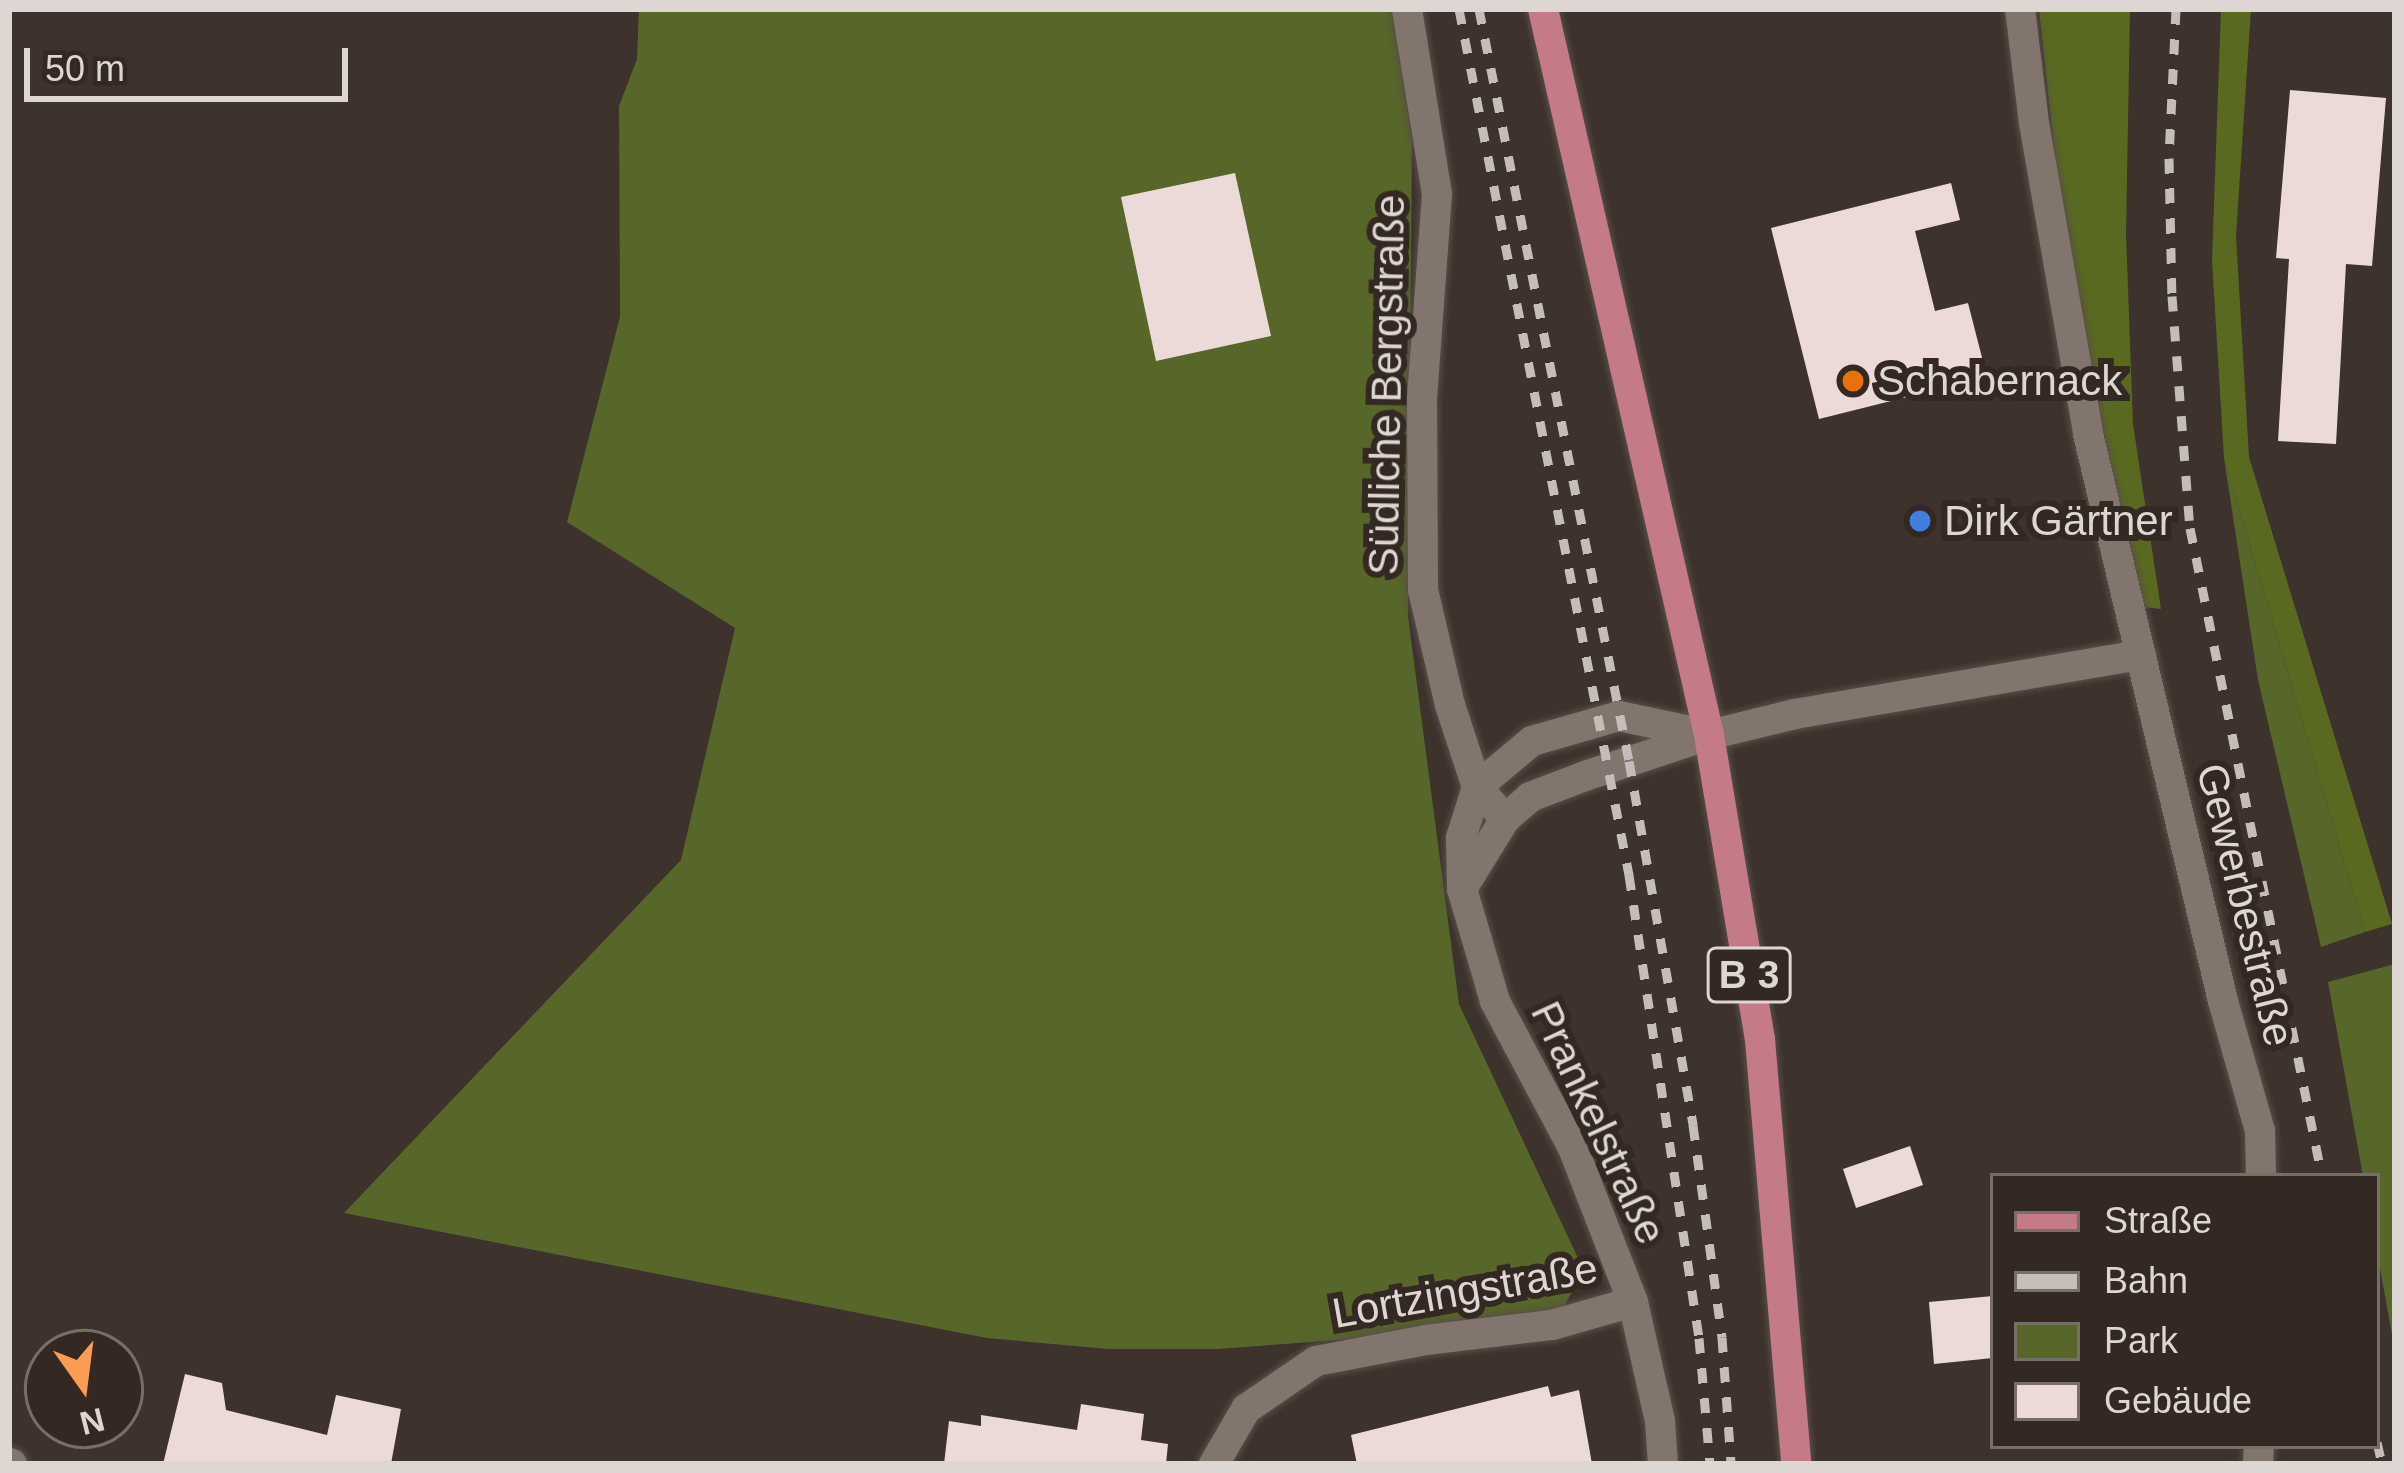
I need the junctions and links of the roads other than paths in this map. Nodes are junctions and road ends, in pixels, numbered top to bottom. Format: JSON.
{"nodes":[{"id":1,"x":1407,"y":9,"type":"edge"},
{"id":2,"x":1543,"y":9,"type":"edge"},
{"id":3,"x":2020,"y":9,"type":"edge"},
{"id":4,"x":2140,"y":655,"type":"junction"},
{"id":5,"x":1709,"y":735,"type":"junction"},
{"id":6,"x":1478,"y":787,"type":"junction"},
{"id":7,"x":1505,"y":819,"type":"junction"},
{"id":8,"x":1462,"y":889,"type":"junction"},
{"id":9,"x":2261,"y":1173,"type":"edge"},
{"id":10,"x":1633,"y":1302,"type":"junction"},
{"id":11,"x":1214,"y":1464,"type":"edge"},
{"id":12,"x":1663,"y":1464,"type":"edge"},
{"id":13,"x":1796,"y":1464,"type":"edge"}],
"edges":[{"from":1,"to":6,"type":"street","name":"Südliche Bergstraße"},
{"from":2,"to":5,"type":"main road","number":"B 3"},
{"from":3,"to":4,"type":"street","name":"Gewerbestraße"},
{"from":4,"to":5,"type":"street"},
{"from":4,"to":9,"type":"street","name":"Gewerbestraße"},
{"from":5,"to":6,"type":"street"},
{"from":5,"to":7,"type":"street"},
{"from":5,"to":13,"type":"main road","number":"B 3"},
{"from":6,"to":7,"type":"street","name":"Südliche Bergstraße"},
{"from":6,"to":8,"type":"street","name":"Prankelstraße"},
{"from":7,"to":8,"type":"street"},
{"from":8,"to":10,"type":"street","name":"Prankelstraße"},
{"from":10,"to":11,"type":"street","name":"Lortzingstraße"},
{"from":10,"to":12,"type":"street","name":"Prankelstraße"}]}
